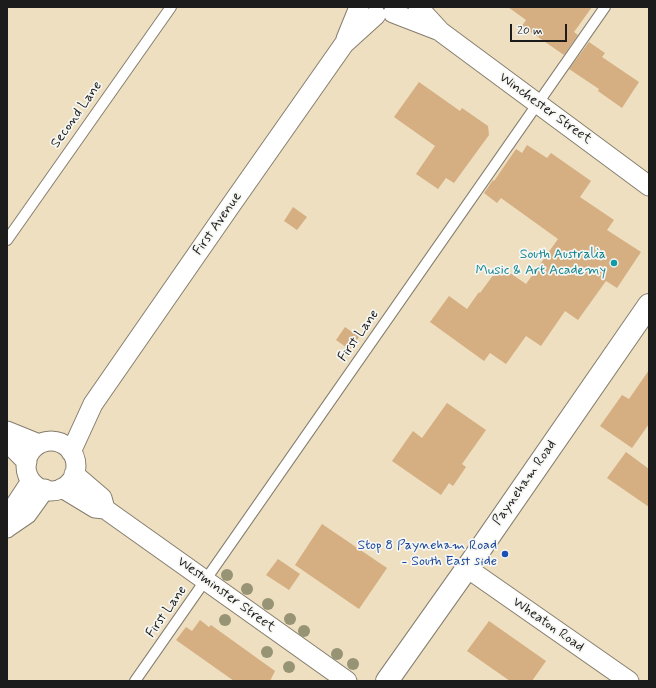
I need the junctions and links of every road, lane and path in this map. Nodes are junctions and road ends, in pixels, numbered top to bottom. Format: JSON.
{"nodes":[{"id":1,"x":171,"y":7,"type":"edge"},
{"id":2,"x":359,"y":7,"type":"edge"},
{"id":3,"x":418,"y":7,"type":"edge"},
{"id":4,"x":605,"y":7,"type":"edge"},
{"id":5,"x":383,"y":11,"type":"edge"},
{"id":6,"x":440,"y":32,"type":"junction"},
{"id":7,"x":344,"y":44,"type":"junction"},
{"id":8,"x":538,"y":104,"type":"junction"},
{"id":9,"x":649,"y":186,"type":"edge"},
{"id":10,"x":7,"y":240,"type":"edge"},
{"id":11,"x":645,"y":319,"type":"edge"},
{"id":12,"x":94,"y":404,"type":"junction"},
{"id":13,"x":7,"y":431,"type":"edge"},
{"id":14,"x":7,"y":442,"type":"edge"},
{"id":15,"x":47,"y":443,"type":"junction"},
{"id":16,"x":71,"y":452,"type":"junction"},
{"id":17,"x":27,"y":462,"type":"junction"},
{"id":18,"x":74,"y":474,"type":"junction"},
{"id":19,"x":46,"y":486,"type":"junction"},
{"id":20,"x":106,"y":508,"type":"junction"},
{"id":21,"x":8,"y":528,"type":"edge"},
{"id":22,"x":467,"y":568,"type":"junction"},
{"id":23,"x":206,"y":580,"type":"junction"},
{"id":24,"x":135,"y":681,"type":"edge"},
{"id":25,"x":347,"y":681,"type":"edge"},
{"id":26,"x":387,"y":681,"type":"edge"},
{"id":27,"x":629,"y":681,"type":"edge"}],
"edges":[{"from":1,"to":10,"type":"lane","name":"Second Lane"},
{"from":2,"to":7,"type":"street","name":"First Avenue"},
{"from":3,"to":6,"type":"street","name":"Winchester Street"},
{"from":4,"to":8,"type":"lane","name":"First Lane"},
{"from":5,"to":6,"type":"street","name":"Winchester Street"},
{"from":5,"to":7,"type":"street","name":"First Avenue"},
{"from":6,"to":8,"type":"street","name":"Winchester Street"},
{"from":7,"to":12,"type":"street","name":"First Avenue"},
{"from":8,"to":9,"type":"street","name":"Winchester Street"},
{"from":8,"to":23,"type":"lane","name":"First Lane"},
{"from":11,"to":22,"type":"main road","name":"Payneham Road"},
{"from":12,"to":15,"type":"street","name":"First Avenue"},
{"from":12,"to":16,"type":"street","name":"First Avenue"},
{"from":13,"to":15,"type":"street"},
{"from":14,"to":17,"type":"street"},
{"from":15,"to":16,"type":"street"},
{"from":15,"to":17,"type":"street"},
{"from":16,"to":18,"type":"street"},
{"from":17,"to":19,"type":"street"},
{"from":18,"to":19,"type":"street"},
{"from":18,"to":20,"type":"street","name":"Westminster Street"},
{"from":19,"to":20,"type":"street","name":"Westminster Street"},
{"from":19,"to":21,"type":"street"},
{"from":20,"to":23,"type":"street","name":"Westminster Street"},
{"from":22,"to":26,"type":"main road","name":"Payneham Road"},
{"from":22,"to":27,"type":"street","name":"Wheaton Road"},
{"from":23,"to":24,"type":"lane","name":"First Lane"},
{"from":23,"to":25,"type":"street","name":"Westminster Street"}]}
